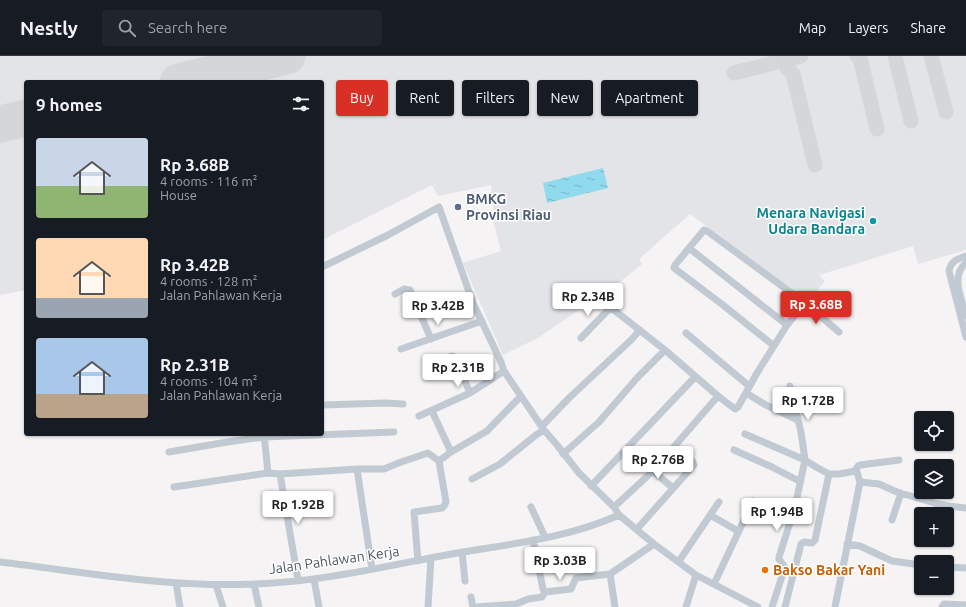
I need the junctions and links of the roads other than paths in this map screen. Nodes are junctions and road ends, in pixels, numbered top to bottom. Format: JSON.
{"nodes":[{"id":1,"x":689,"y":248,"type":"junction"},
{"id":2,"x":966,"y":256,"type":"edge"},
{"id":3,"x":966,"y":263,"type":"edge"},
{"id":4,"x":324,"y":266,"type":"edge"},
{"id":5,"x":395,"y":294,"type":"dead end"},
{"id":6,"x":805,"y":303,"type":"junction"},
{"id":7,"x":966,"y":316,"type":"edge"},
{"id":8,"x":482,"y":321,"type":"junction"},
{"id":9,"x":787,"y":325,"type":"junction"},
{"id":10,"x":640,"y":330,"type":"junction"},
{"id":11,"x":839,"y":332,"type":"dead end"},
{"id":12,"x":686,"y":333,"type":"dead end"},
{"id":13,"x":966,"y":337,"type":"edge"},
{"id":14,"x":581,"y":338,"type":"dead end"},
{"id":15,"x":431,"y":339,"type":"junction"},
{"id":16,"x":774,"y":346,"type":"junction"},
{"id":17,"x":401,"y":349,"type":"dead end"},
{"id":18,"x":665,"y":350,"type":"junction"},
{"id":19,"x":427,"y":365,"type":"dead end"},
{"id":20,"x":504,"y":371,"type":"junction"},
{"id":21,"x":696,"y":376,"type":"junction"},
{"id":22,"x":790,"y":386,"type":"dead end"},
{"id":23,"x":748,"y":389,"type":"junction"},
{"id":24,"x":470,"y":393,"type":"junction"},
{"id":25,"x":521,"y":396,"type":"junction"},
{"id":26,"x":718,"y":396,"type":"junction"},
{"id":27,"x":403,"y":404,"type":"dead end"},
{"id":28,"x":324,"y":405,"type":"edge"},
{"id":29,"x":432,"y":411,"type":"junction"},
{"id":30,"x":419,"y":416,"type":"dead end"},
{"id":31,"x":798,"y":420,"type":"junction"},
{"id":32,"x":543,"y":428,"type":"junction"},
{"id":33,"x":394,"y":432,"type":"dead end"},
{"id":34,"x":324,"y":434,"type":"edge"},
{"id":35,"x":745,"y":434,"type":"dead end"},
{"id":36,"x":259,"y":436,"type":"edge"},
{"id":37,"x":264,"y":436,"type":"edge"},
{"id":38,"x":675,"y":447,"type":"junction"},
{"id":39,"x":734,"y":450,"type":"dead end"},
{"id":40,"x":169,"y":452,"type":"dead end"},
{"id":41,"x":451,"y":452,"type":"junction"},
{"id":42,"x":563,"y":454,"type":"junction"},
{"id":43,"x":804,"y":460,"type":"junction"},
{"id":44,"x":899,"y":460,"type":"dead end"},
{"id":45,"x":438,"y":461,"type":"junction"},
{"id":46,"x":357,"y":469,"type":"junction"},
{"id":47,"x":653,"y":471,"type":"junction"},
{"id":48,"x":855,"y":471,"type":"junction"},
{"id":49,"x":268,"y":472,"type":"junction"},
{"id":50,"x":280,"y":474,"type":"junction"},
{"id":51,"x":829,"y":474,"type":"junction"},
{"id":52,"x":472,"y":479,"type":"dead end"},
{"id":53,"x":799,"y":481,"type":"junction"},
{"id":54,"x":860,"y":482,"type":"junction"},
{"id":55,"x":591,"y":486,"type":"junction"},
{"id":56,"x":174,"y":487,"type":"dead end"},
{"id":57,"x":673,"y":488,"type":"junction"},
{"id":58,"x":901,"y":493,"type":"junction"},
{"id":59,"x":753,"y":501,"type":"dead end"},
{"id":60,"x":719,"y":502,"type":"dead end"},
{"id":61,"x":938,"y":504,"type":"junction"},
{"id":62,"x":532,"y":507,"type":"dead end"},
{"id":63,"x":614,"y":507,"type":"junction"},
{"id":64,"x":937,"y":507,"type":"edge"},
{"id":65,"x":966,"y":508,"type":"edge"},
{"id":66,"x":619,"y":515,"type":"junction"},
{"id":67,"x":710,"y":515,"type":"junction"},
{"id":68,"x":892,"y":520,"type":"dead end"},
{"id":69,"x":637,"y":530,"type":"junction"},
{"id":70,"x":738,"y":531,"type":"junction"},
{"id":71,"x":545,"y":537,"type":"junction"},
{"id":72,"x":533,"y":540,"type":"junction"},
{"id":73,"x":654,"y":544,"type":"junction"},
{"id":74,"x":847,"y":544,"type":"junction"},
{"id":75,"x":462,"y":552,"type":"junction"},
{"id":76,"x":431,"y":558,"type":"junction"},
{"id":77,"x":418,"y":561,"type":"junction"},
{"id":78,"x":679,"y":561,"type":"junction"},
{"id":79,"x":0,"y":562,"type":"edge"},
{"id":80,"x":914,"y":564,"type":"edge"},
{"id":81,"x":954,"y":567,"type":"edge"},
{"id":82,"x":966,"y":568,"type":"edge"},
{"id":83,"x":372,"y":569,"type":"junction"},
{"id":84,"x":610,"y":574,"type":"junction"},
{"id":85,"x":696,"y":575,"type":"junction"},
{"id":86,"x":314,"y":579,"type":"junction"},
{"id":87,"x":298,"y":580,"type":"junction"},
{"id":88,"x":465,"y":581,"type":"dead end"},
{"id":89,"x":176,"y":583,"type":"junction"},
{"id":90,"x":254,"y":584,"type":"junction"},
{"id":91,"x":714,"y":584,"type":"junction"},
{"id":92,"x":216,"y":585,"type":"junction"},
{"id":93,"x":545,"y":592,"type":"junction"},
{"id":94,"x":471,"y":597,"type":"dead end"},
{"id":95,"x":517,"y":605,"type":"edge"},
{"id":96,"x":966,"y":605,"type":"edge"},
{"id":97,"x":180,"y":607,"type":"edge"},
{"id":98,"x":223,"y":607,"type":"edge"},
{"id":99,"x":259,"y":607,"type":"edge"},
{"id":100,"x":319,"y":607,"type":"edge"},
{"id":101,"x":428,"y":607,"type":"edge"},
{"id":102,"x":433,"y":607,"type":"edge"},
{"id":103,"x":474,"y":607,"type":"edge"},
{"id":104,"x":615,"y":607,"type":"edge"},
{"id":105,"x":686,"y":607,"type":"edge"},
{"id":106,"x":758,"y":607,"type":"edge"},
{"id":107,"x":772,"y":607,"type":"edge"},
{"id":108,"x":785,"y":607,"type":"edge"},
{"id":109,"x":835,"y":607,"type":"edge"},
{"id":110,"x":942,"y":607,"type":"edge"}],
"edges":[{"from":1,"to":6,"type":"street"},
{"from":1,"to":9,"type":"street"},
{"from":1,"to":16,"type":"street"},
{"from":2,"to":13,"type":"street"},
{"from":3,"to":7,"type":"street"},
{"from":4,"to":8,"type":"street"},
{"from":5,"to":15,"type":"street"},
{"from":6,"to":9,"type":"street"},
{"from":6,"to":11,"type":"street"},
{"from":8,"to":15,"type":"street"},
{"from":8,"to":20,"type":"street"},
{"from":9,"to":16,"type":"street"},
{"from":10,"to":14,"type":"street"},
{"from":10,"to":18,"type":"street"},
{"from":10,"to":32,"type":"street"},
{"from":12,"to":23,"type":"street"},
{"from":15,"to":17,"type":"street"},
{"from":16,"to":23,"type":"street"},
{"from":18,"to":21,"type":"street"},
{"from":18,"to":42,"type":"street"},
{"from":19,"to":24,"type":"street"},
{"from":20,"to":24,"type":"street"},
{"from":20,"to":25,"type":"street"},
{"from":21,"to":26,"type":"street"},
{"from":21,"to":55,"type":"street"},
{"from":22,"to":31,"type":"street"},
{"from":23,"to":26,"type":"street"},
{"from":23,"to":31,"type":"street"},
{"from":24,"to":29,"type":"street"},
{"from":25,"to":32,"type":"street"},
{"from":25,"to":41,"type":"street"},
{"from":26,"to":38,"type":"street"},
{"from":27,"to":28,"type":"street"},
{"from":29,"to":30,"type":"street"},
{"from":29,"to":41,"type":"street"},
{"from":31,"to":43,"type":"street"},
{"from":32,"to":42,"type":"street"},
{"from":32,"to":52,"type":"street"},
{"from":33,"to":34,"type":"street"},
{"from":35,"to":43,"type":"street"},
{"from":36,"to":40,"type":"street"},
{"from":37,"to":49,"type":"street"},
{"from":38,"to":47,"type":"street"},
{"from":38,"to":57,"type":"street"},
{"from":39,"to":53,"type":"street"},
{"from":41,"to":45,"type":"street"},
{"from":42,"to":55,"type":"street"},
{"from":43,"to":51,"type":"street"},
{"from":43,"to":53,"type":"street"},
{"from":44,"to":48,"type":"street"},
{"from":45,"to":46,"type":"street"},
{"from":45,"to":77,"type":"street"},
{"from":46,"to":50,"type":"street"},
{"from":46,"to":83,"type":"street"},
{"from":47,"to":57,"type":"street"},
{"from":47,"to":63,"type":"street"},
{"from":48,"to":51,"type":"street"},
{"from":48,"to":54,"type":"street"},
{"from":49,"to":50,"type":"street"},
{"from":49,"to":56,"type":"street"},
{"from":50,"to":87,"type":"street"},
{"from":51,"to":108,"type":"street"},
{"from":53,"to":107,"type":"street"},
{"from":54,"to":58,"type":"street"},
{"from":54,"to":74,"type":"street"},
{"from":55,"to":63,"type":"street"},
{"from":57,"to":69,"type":"street"},
{"from":58,"to":61,"type":"street"},
{"from":58,"to":68,"type":"street"},
{"from":59,"to":70,"type":"street"},
{"from":60,"to":67,"type":"street"},
{"from":61,"to":64,"type":"street"},
{"from":61,"to":65,"type":"street"},
{"from":62,"to":71,"type":"street"},
{"from":63,"to":66,"type":"street"},
{"from":66,"to":69,"type":"street"},
{"from":66,"to":71,"type":"street","name":"Jalan Pahlawan Kerja"},
{"from":67,"to":70,"type":"street"},
{"from":67,"to":78,"type":"street"},
{"from":69,"to":73,"type":"street"},
{"from":70,"to":91,"type":"street"},
{"from":71,"to":72,"type":"street","name":"Jalan Pahlawan Kerja"},
{"from":72,"to":75,"type":"street","name":"Jalan Pahlawan Kerja"},
{"from":72,"to":93,"type":"street"},
{"from":73,"to":78,"type":"street"},
{"from":73,"to":84,"type":"street"},
{"from":74,"to":80,"type":"street"},
{"from":74,"to":109,"type":"street"},
{"from":75,"to":76,"type":"street","name":"Jalan Pahlawan Kerja"},
{"from":75,"to":88,"type":"street"},
{"from":76,"to":77,"type":"street","name":"Jalan Pahlawan Kerja"},
{"from":76,"to":101,"type":"street"},
{"from":77,"to":83,"type":"street","name":"Jalan Pahlawan Kerja"},
{"from":78,"to":85,"type":"street"},
{"from":79,"to":89,"type":"street","name":"Jalan Pahlawan Kerja"},
{"from":81,"to":82,"type":"street"},
{"from":83,"to":86,"type":"street","name":"Jalan Pahlawan Kerja"},
{"from":84,"to":93,"type":"street"},
{"from":84,"to":104,"type":"street"},
{"from":85,"to":91,"type":"street"},
{"from":85,"to":105,"type":"street"},
{"from":86,"to":87,"type":"street","name":"Jalan Pahlawan Kerja"},
{"from":86,"to":100,"type":"street"},
{"from":87,"to":90,"type":"street","name":"Jalan Pahlawan Kerja"},
{"from":89,"to":92,"type":"street","name":"Jalan Pahlawan Kerja"},
{"from":89,"to":97,"type":"street"},
{"from":90,"to":92,"type":"street","name":"Jalan Pahlawan Kerja"},
{"from":90,"to":99,"type":"street"},
{"from":91,"to":106,"type":"street"},
{"from":92,"to":98,"type":"street"},
{"from":93,"to":95,"type":"street"},
{"from":94,"to":103,"type":"street"},
{"from":95,"to":103,"type":"street"},
{"from":96,"to":110,"type":"street"},
{"from":101,"to":102,"type":"street"}]}
